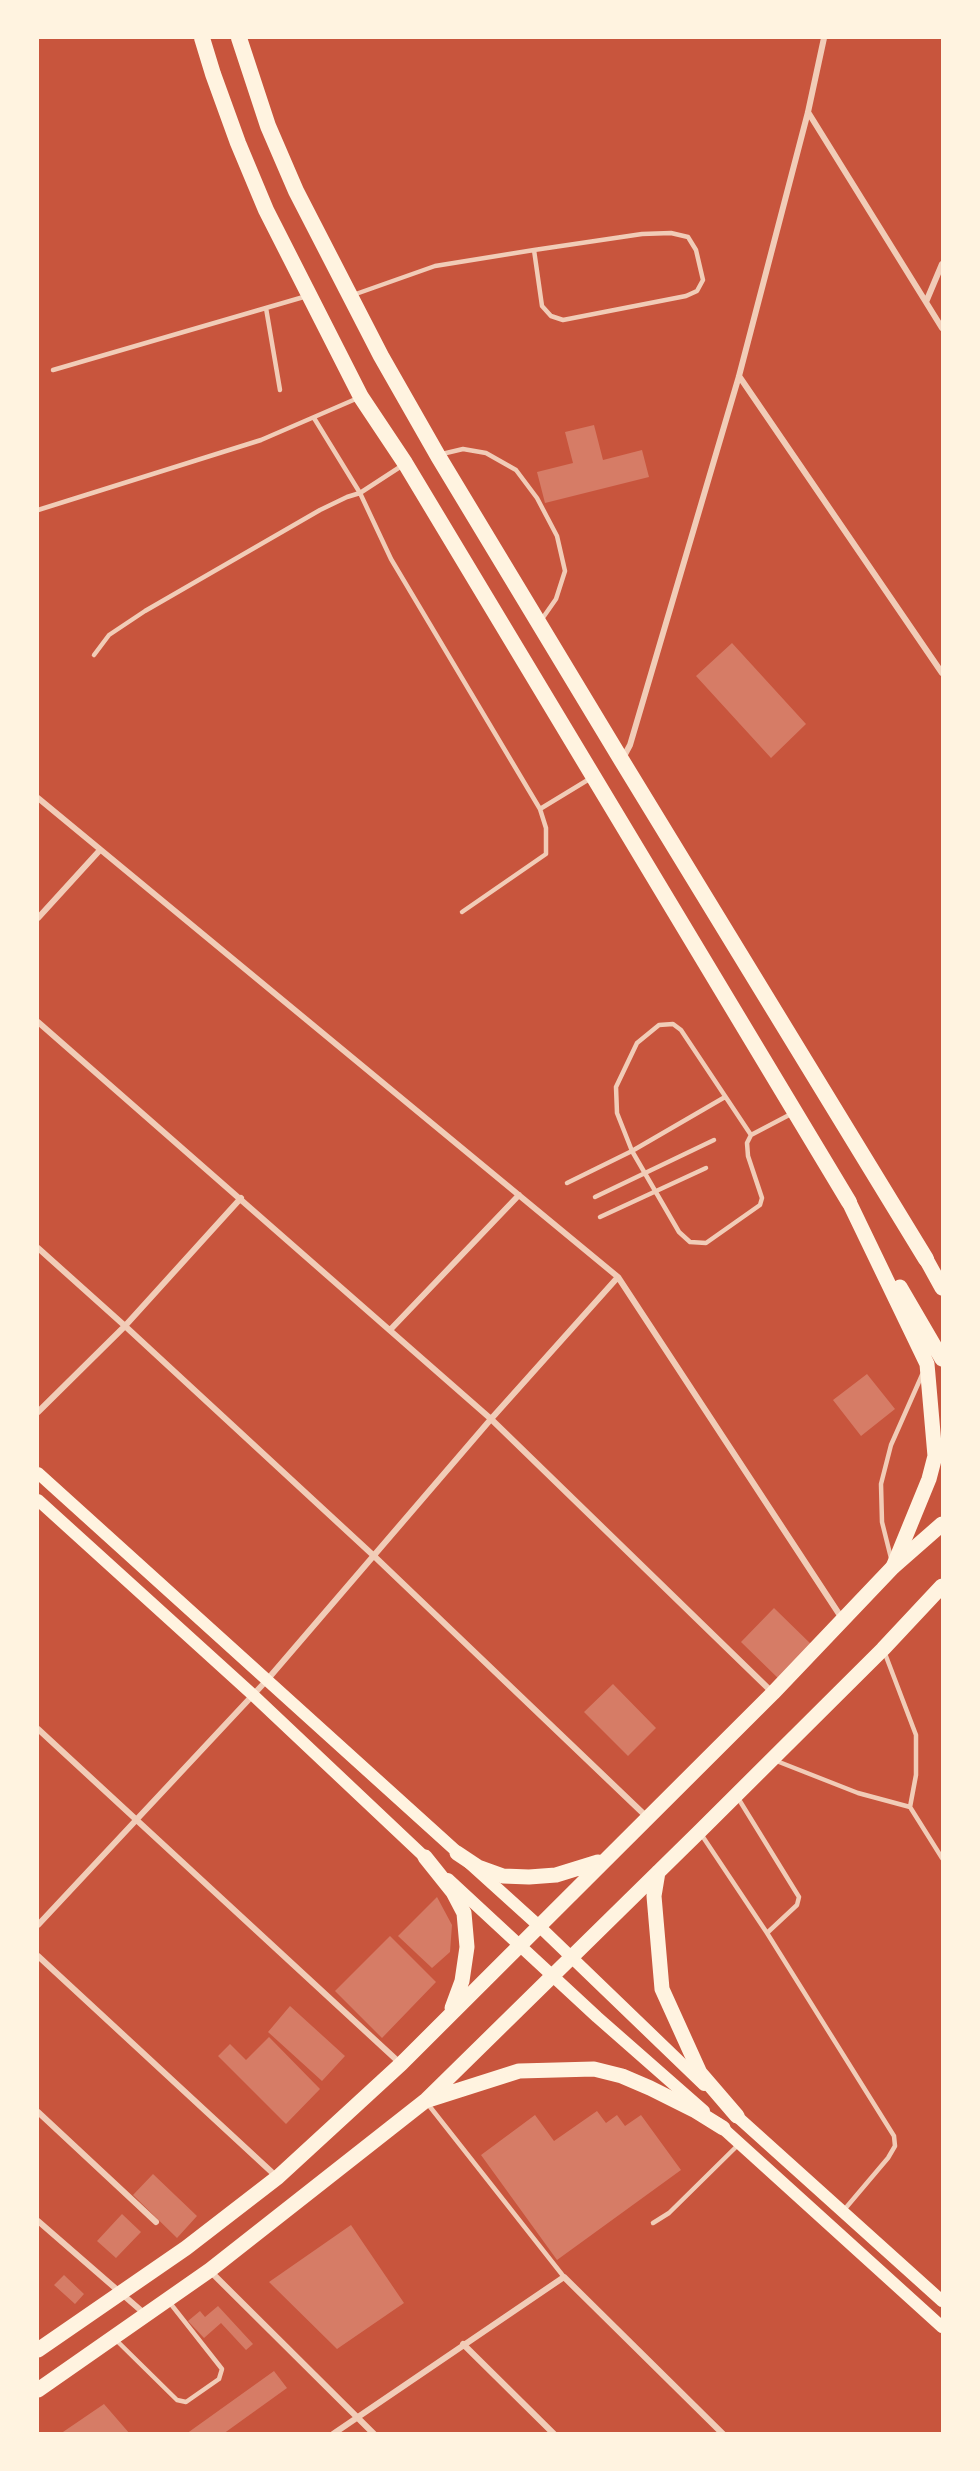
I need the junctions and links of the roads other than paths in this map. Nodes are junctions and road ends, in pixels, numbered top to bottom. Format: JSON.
{"nodes":[{"id":1,"x":202,"y":38,"type":"edge"},
{"id":2,"x":239,"y":38,"type":"edge"},
{"id":3,"x":824,"y":38,"type":"edge"},
{"id":4,"x":808,"y":112,"type":"junction"},
{"id":5,"x":534,"y":250,"type":"junction"},
{"id":6,"x":942,"y":264,"type":"edge"},
{"id":7,"x":310,"y":295,"type":"junction"},
{"id":8,"x":350,"y":296,"type":"junction"},
{"id":9,"x":926,"y":302,"type":"junction"},
{"id":10,"x":266,"y":308,"type":"junction"},
{"id":11,"x":942,"y":328,"type":"edge"},
{"id":12,"x":52,"y":370,"type":"dead end"},
{"id":13,"x":739,"y":376,"type":"junction"},
{"id":14,"x":280,"y":390,"type":"dead end"},
{"id":15,"x":361,"y":397,"type":"junction"},
{"id":16,"x":314,"y":418,"type":"junction"},
{"id":17,"x":438,"y":456,"type":"junction"},
{"id":18,"x":405,"y":463,"type":"junction"},
{"id":19,"x":360,"y":493,"type":"junction"},
{"id":20,"x":38,"y":510,"type":"edge"},
{"id":21,"x":539,"y":624,"type":"junction"},
{"id":22,"x":94,"y":655,"type":"dead end"},
{"id":23,"x":942,"y":673,"type":"edge"},
{"id":24,"x":622,"y":761,"type":"junction"},
{"id":25,"x":593,"y":776,"type":"junction"},
{"id":26,"x":38,"y":798,"type":"edge"},
{"id":27,"x":540,"y":809,"type":"junction"},
{"id":28,"x":100,"y":850,"type":"junction"},
{"id":29,"x":462,"y":912,"type":"dead end"},
{"id":30,"x":38,"y":918,"type":"edge"},
{"id":31,"x":38,"y":1022,"type":"edge"},
{"id":32,"x":725,"y":1097,"type":"junction"},
{"id":33,"x":795,"y":1112,"type":"junction"},
{"id":34,"x":751,"y":1135,"type":"junction"},
{"id":35,"x":714,"y":1140,"type":"dead end"},
{"id":36,"x":632,"y":1151,"type":"junction"},
{"id":37,"x":706,"y":1168,"type":"dead end"},
{"id":38,"x":646,"y":1173,"type":"junction"},
{"id":39,"x":567,"y":1183,"type":"dead end"},
{"id":40,"x":657,"y":1191,"type":"junction"},
{"id":41,"x":519,"y":1195,"type":"junction"},
{"id":42,"x":595,"y":1197,"type":"dead end"},
{"id":43,"x":241,"y":1198,"type":"junction"},
{"id":44,"x":849,"y":1202,"type":"junction"},
{"id":45,"x":600,"y":1217,"type":"dead end"},
{"id":46,"x":38,"y":1248,"type":"edge"},
{"id":47,"x":926,"y":1259,"type":"junction"},
{"id":48,"x":618,"y":1277,"type":"junction"},
{"id":49,"x":942,"y":1280,"type":"edge"},
{"id":50,"x":942,"y":1288,"type":"edge"},
{"id":51,"x":125,"y":1326,"type":"junction"},
{"id":52,"x":390,"y":1330,"type":"junction"},
{"id":53,"x":942,"y":1359,"type":"edge"},
{"id":54,"x":927,"y":1364,"type":"junction"},
{"id":55,"x":38,"y":1412,"type":"edge"},
{"id":56,"x":491,"y":1419,"type":"junction"},
{"id":57,"x":38,"y":1473,"type":"edge"},
{"id":58,"x":38,"y":1500,"type":"edge"},
{"id":59,"x":942,"y":1524,"type":"edge"},
{"id":60,"x":374,"y":1556,"type":"junction"},
{"id":61,"x":893,"y":1567,"type":"junction"},
{"id":62,"x":942,"y":1586,"type":"edge"},
{"id":63,"x":844,"y":1622,"type":"junction"},
{"id":64,"x":883,"y":1649,"type":"junction"},
{"id":65,"x":267,"y":1680,"type":"junction"},
{"id":66,"x":773,"y":1693,"type":"junction"},
{"id":67,"x":253,"y":1695,"type":"junction"},
{"id":68,"x":38,"y":1729,"type":"edge"},
{"id":69,"x":772,"y":1759,"type":"junction"},
{"id":70,"x":736,"y":1795,"type":"junction"},
{"id":71,"x":910,"y":1807,"type":"junction"},
{"id":72,"x":648,"y":1819,"type":"junction"},
{"id":73,"x":137,"y":1821,"type":"junction"},
{"id":74,"x":699,"y":1832,"type":"junction"},
{"id":75,"x":457,"y":1853,"type":"junction"},
{"id":76,"x":425,"y":1857,"type":"junction"},
{"id":77,"x":606,"y":1858,"type":"junction"},
{"id":78,"x":942,"y":1858,"type":"edge"},
{"id":79,"x":658,"y":1872,"type":"junction"},
{"id":80,"x":38,"y":1925,"type":"edge"},
{"id":81,"x":539,"y":1926,"type":"junction"},
{"id":82,"x":767,"y":1933,"type":"junction"},
{"id":83,"x":519,"y":1946,"type":"junction"},
{"id":84,"x":38,"y":1956,"type":"edge"},
{"id":85,"x":572,"y":1958,"type":"junction"},
{"id":86,"x":552,"y":1976,"type":"junction"},
{"id":87,"x":450,"y":2013,"type":"junction"},
{"id":88,"x":401,"y":2064,"type":"junction"},
{"id":89,"x":425,"y":2101,"type":"junction"},
{"id":90,"x":38,"y":2112,"type":"edge"},
{"id":91,"x":736,"y":2116,"type":"junction"},
{"id":92,"x":723,"y":2128,"type":"junction"},
{"id":93,"x":740,"y":2143,"type":"junction"},
{"id":94,"x":278,"y":2177,"type":"junction"},
{"id":95,"x":844,"y":2211,"type":"junction"},
{"id":96,"x":38,"y":2221,"type":"edge"},
{"id":97,"x":156,"y":2222,"type":"dead end"},
{"id":98,"x":653,"y":2223,"type":"dead end"},
{"id":99,"x":210,"y":2270,"type":"junction"},
{"id":100,"x":564,"y":2277,"type":"junction"},
{"id":101,"x":119,"y":2293,"type":"junction"},
{"id":102,"x":167,"y":2300,"type":"junction"},
{"id":103,"x":942,"y":2301,"type":"edge"},
{"id":104,"x":145,"y":2314,"type":"junction"},
{"id":105,"x":942,"y":2328,"type":"edge"},
{"id":106,"x":113,"y":2337,"type":"junction"},
{"id":107,"x":464,"y":2344,"type":"junction"},
{"id":108,"x":38,"y":2350,"type":"edge"},
{"id":109,"x":38,"y":2390,"type":"edge"},
{"id":110,"x":358,"y":2418,"type":"junction"},
{"id":111,"x":333,"y":2433,"type":"edge"},
{"id":112,"x":374,"y":2433,"type":"edge"},
{"id":113,"x":554,"y":2433,"type":"edge"},
{"id":114,"x":723,"y":2433,"type":"edge"}],
"edges":[{"from":1,"to":7,"type":"highway"},
{"from":2,"to":8,"type":"highway"},
{"from":3,"to":4,"type":"street"},
{"from":4,"to":9,"type":"street"},
{"from":4,"to":13,"type":"street"},
{"from":5,"to":5,"type":"lane"},
{"from":5,"to":8,"type":"lane"},
{"from":6,"to":9,"type":"street"},
{"from":7,"to":10,"type":"lane"},
{"from":7,"to":15,"type":"highway"},
{"from":8,"to":17,"type":"highway"},
{"from":9,"to":11,"type":"street"},
{"from":10,"to":12,"type":"lane"},
{"from":10,"to":14,"type":"lane"},
{"from":13,"to":23,"type":"street"},
{"from":13,"to":24,"type":"street"},
{"from":15,"to":16,"type":"lane"},
{"from":15,"to":18,"type":"highway"},
{"from":16,"to":19,"type":"lane"},
{"from":16,"to":20,"type":"lane"},
{"from":17,"to":21,"type":"highway"},
{"from":17,"to":21,"type":"lane"},
{"from":18,"to":19,"type":"lane"},
{"from":18,"to":25,"type":"highway"},
{"from":19,"to":22,"type":"lane"},
{"from":19,"to":27,"type":"lane"},
{"from":21,"to":24,"type":"highway"},
{"from":24,"to":47,"type":"highway"},
{"from":25,"to":27,"type":"lane"},
{"from":25,"to":33,"type":"highway"},
{"from":26,"to":28,"type":"street"},
{"from":27,"to":29,"type":"lane"},
{"from":28,"to":30,"type":"street"},
{"from":28,"to":41,"type":"street"},
{"from":31,"to":43,"type":"street"},
{"from":32,"to":34,"type":"lane"},
{"from":32,"to":36,"type":"lane"},
{"from":32,"to":36,"type":"lane"},
{"from":33,"to":34,"type":"lane"},
{"from":33,"to":44,"type":"highway"},
{"from":34,"to":40,"type":"lane"},
{"from":35,"to":38,"type":"lane"},
{"from":36,"to":38,"type":"lane"},
{"from":36,"to":39,"type":"lane"},
{"from":37,"to":40,"type":"lane"},
{"from":38,"to":40,"type":"lane"},
{"from":38,"to":42,"type":"lane"},
{"from":40,"to":45,"type":"lane"},
{"from":41,"to":48,"type":"street"},
{"from":41,"to":52,"type":"street"},
{"from":43,"to":51,"type":"street"},
{"from":43,"to":52,"type":"street"},
{"from":44,"to":53,"type":"main road"},
{"from":44,"to":54,"type":"main road"},
{"from":46,"to":51,"type":"street"},
{"from":47,"to":49,"type":"main road"},
{"from":47,"to":50,"type":"main road"},
{"from":48,"to":56,"type":"street"},
{"from":48,"to":63,"type":"street"},
{"from":51,"to":55,"type":"street"},
{"from":51,"to":60,"type":"street"},
{"from":52,"to":56,"type":"street"},
{"from":54,"to":61,"type":"main road"},
{"from":54,"to":61,"type":"lane"},
{"from":56,"to":60,"type":"street"},
{"from":56,"to":66,"type":"street"},
{"from":57,"to":65,"type":"main road"},
{"from":58,"to":67,"type":"main road"},
{"from":59,"to":61,"type":"main road"},
{"from":60,"to":65,"type":"street"},
{"from":60,"to":72,"type":"street"},
{"from":61,"to":63,"type":"main road"},
{"from":62,"to":64,"type":"main road"},
{"from":63,"to":66,"type":"main road"},
{"from":64,"to":69,"type":"main road"},
{"from":64,"to":71,"type":"lane"},
{"from":65,"to":67,"type":"street"},
{"from":65,"to":75,"type":"main road"},
{"from":66,"to":72,"type":"main road"},
{"from":67,"to":73,"type":"street"},
{"from":67,"to":76,"type":"main road"},
{"from":68,"to":73,"type":"street"},
{"from":69,"to":70,"type":"main road"},
{"from":69,"to":71,"type":"lane"},
{"from":70,"to":74,"type":"main road"},
{"from":70,"to":82,"type":"lane"},
{"from":71,"to":78,"type":"lane"},
{"from":72,"to":77,"type":"main road"},
{"from":73,"to":80,"type":"street"},
{"from":73,"to":88,"type":"street"},
{"from":74,"to":79,"type":"main road"},
{"from":74,"to":82,"type":"lane"},
{"from":75,"to":77,"type":"main road"},
{"from":75,"to":81,"type":"main road"},
{"from":76,"to":83,"type":"main road"},
{"from":76,"to":87,"type":"main road"},
{"from":77,"to":81,"type":"main road"},
{"from":79,"to":85,"type":"main road"},
{"from":79,"to":91,"type":"main road"},
{"from":81,"to":83,"type":"main road"},
{"from":81,"to":85,"type":"main road"},
{"from":82,"to":95,"type":"lane"},
{"from":83,"to":86,"type":"main road"},
{"from":83,"to":87,"type":"main road"},
{"from":84,"to":94,"type":"street"},
{"from":85,"to":86,"type":"main road"},
{"from":85,"to":91,"type":"main road"},
{"from":86,"to":89,"type":"main road"},
{"from":86,"to":92,"type":"main road"},
{"from":87,"to":88,"type":"main road"},
{"from":88,"to":94,"type":"main road"},
{"from":89,"to":92,"type":"main road"},
{"from":89,"to":99,"type":"main road"},
{"from":89,"to":100,"type":"lane"},
{"from":90,"to":97,"type":"street"},
{"from":91,"to":95,"type":"main road"},
{"from":92,"to":93,"type":"main road"},
{"from":93,"to":98,"type":"lane"},
{"from":93,"to":105,"type":"main road"},
{"from":94,"to":101,"type":"main road"},
{"from":95,"to":103,"type":"main road"},
{"from":96,"to":101,"type":"street"},
{"from":99,"to":102,"type":"main road"},
{"from":99,"to":110,"type":"street"},
{"from":100,"to":107,"type":"street"},
{"from":100,"to":114,"type":"street"},
{"from":101,"to":104,"type":"street"},
{"from":101,"to":108,"type":"main road"},
{"from":102,"to":104,"type":"main road"},
{"from":102,"to":106,"type":"lane"},
{"from":104,"to":106,"type":"main road"},
{"from":106,"to":109,"type":"main road"},
{"from":107,"to":110,"type":"street"},
{"from":107,"to":113,"type":"street"},
{"from":110,"to":111,"type":"street"},
{"from":110,"to":112,"type":"street"}]}
